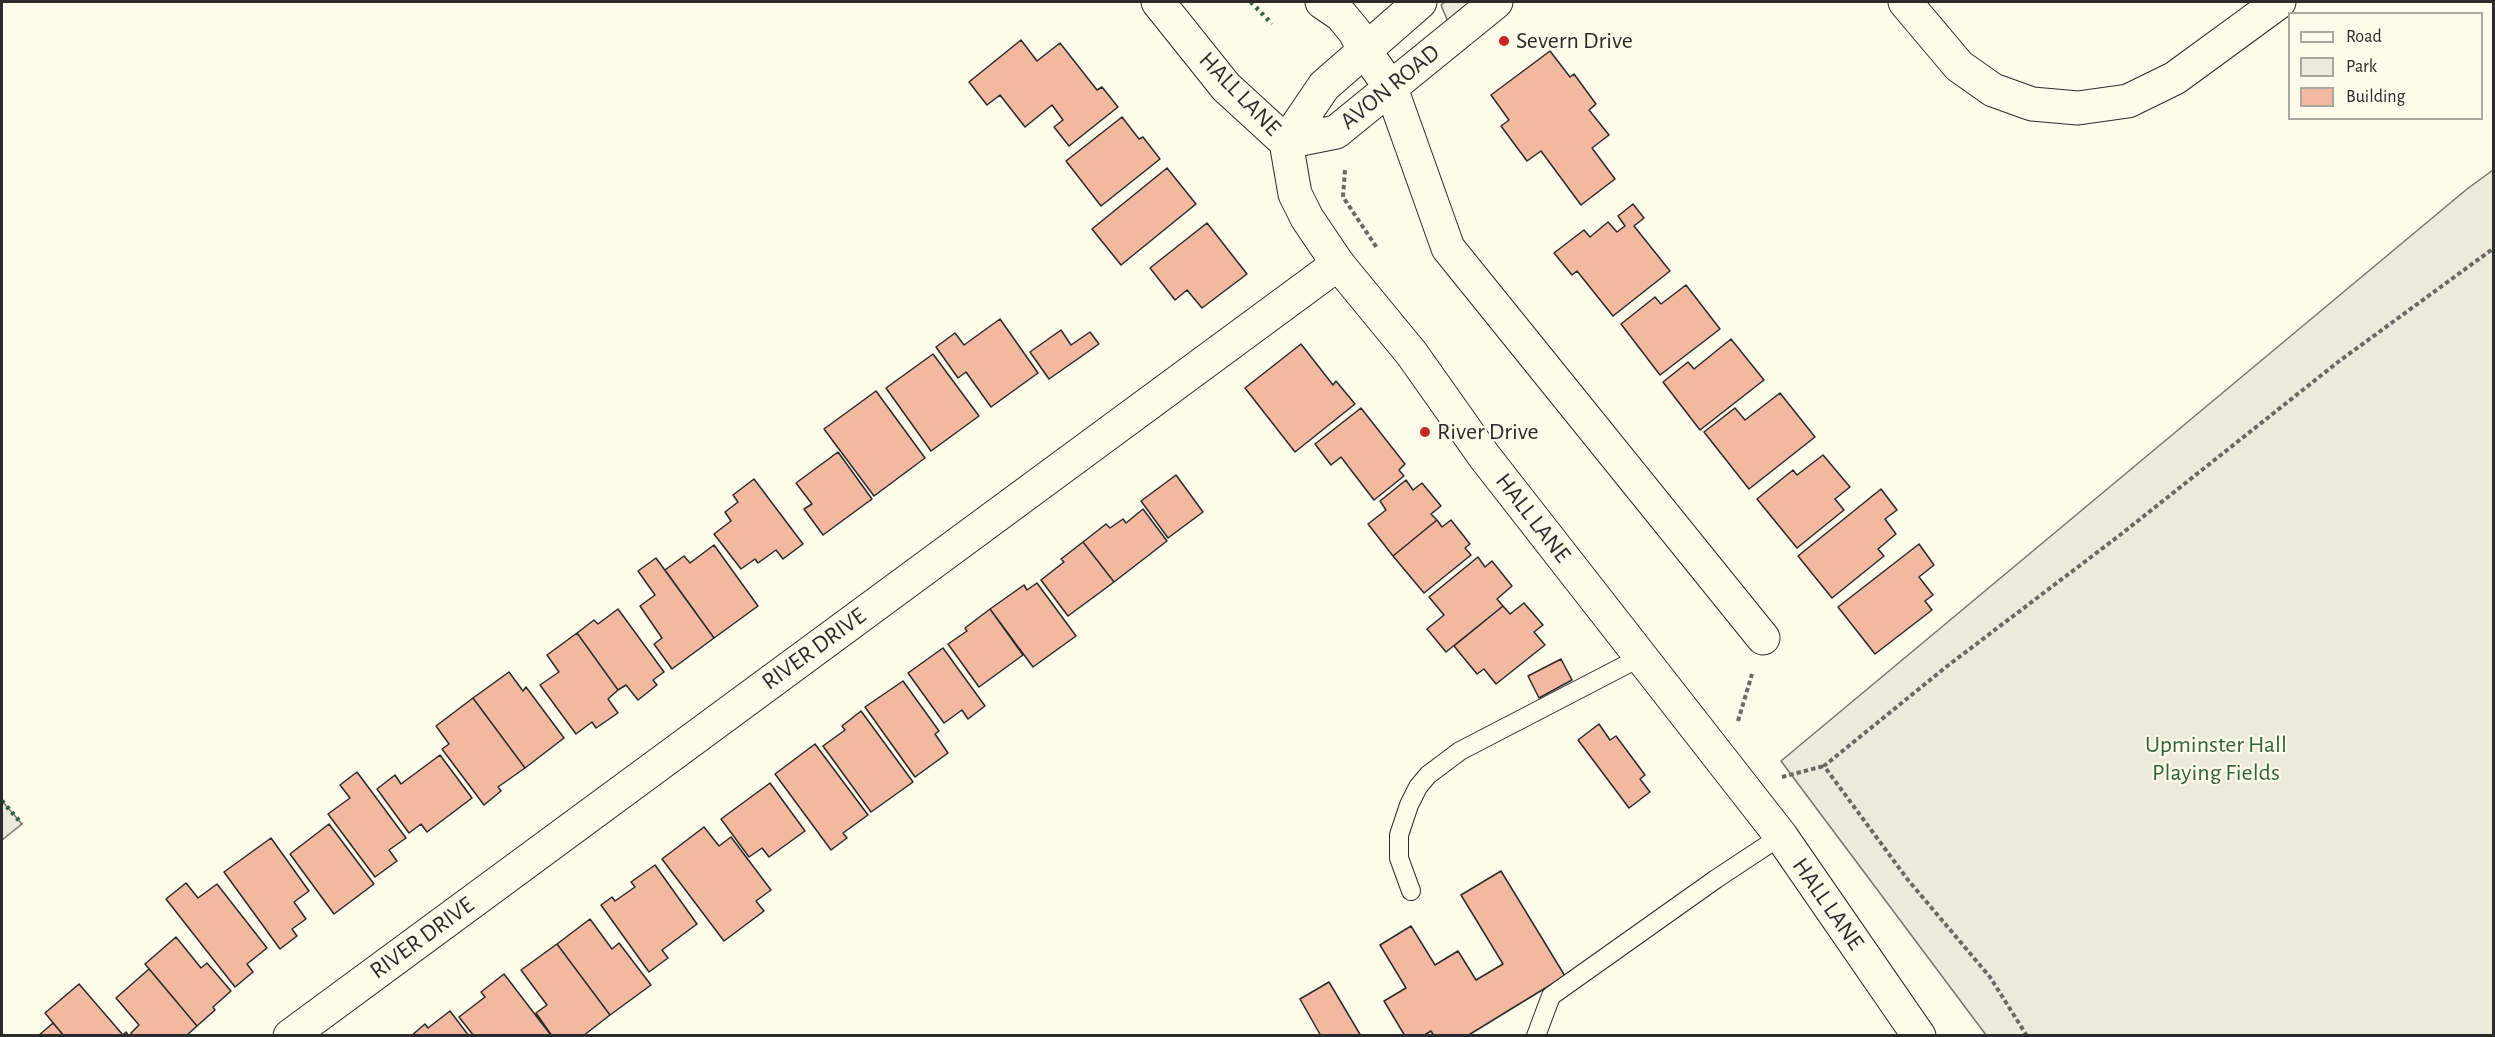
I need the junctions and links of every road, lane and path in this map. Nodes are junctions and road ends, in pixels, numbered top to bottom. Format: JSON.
{"nodes":[{"id":1,"x":1158,"y":2,"type":"edge"},
{"id":2,"x":1322,"y":2,"type":"edge"},
{"id":3,"x":1420,"y":2,"type":"edge"},
{"id":4,"x":1496,"y":2,"type":"edge"},
{"id":5,"x":1905,"y":2,"type":"edge"},
{"id":6,"x":2278,"y":2,"type":"edge"},
{"id":7,"x":1364,"y":50,"type":"junction"},
{"id":8,"x":1391,"y":88,"type":"junction"},
{"id":9,"x":1286,"y":142,"type":"junction"},
{"id":10,"x":2493,"y":248,"type":"edge"},
{"id":11,"x":1338,"y":264,"type":"junction"},
{"id":12,"x":1763,"y":638,"type":"joint"},
{"id":13,"x":1641,"y":657,"type":"junction"},
{"id":14,"x":1736,"y":730,"type":"dead end"},
{"id":15,"x":1824,"y":766,"type":"junction"},
{"id":16,"x":1772,"y":779,"type":"dead end"},
{"id":17,"x":1781,"y":836,"type":"junction"},
{"id":18,"x":1412,"y":891,"type":"dead end"},
{"id":19,"x":290,"y":1035,"type":"edge"},
{"id":20,"x":1536,"y":1035,"type":"edge"},
{"id":21,"x":1919,"y":1035,"type":"edge"},
{"id":22,"x":2027,"y":1035,"type":"edge"}],
"edges":[{"from":1,"to":9,"type":"street","name":"HALL LANE"},
{"from":2,"to":7,"type":"street"},
{"from":3,"to":7,"type":"street","name":"AVON ROAD"},
{"from":4,"to":8,"type":"street","name":"AVON ROAD"},
{"from":5,"to":6,"type":"street"},
{"from":7,"to":8,"type":"street"},
{"from":7,"to":9,"type":"street","name":"AVON ROAD"},
{"from":8,"to":9,"type":"street","name":"AVON ROAD"},
{"from":8,"to":12,"type":"street"},
{"from":9,"to":11,"type":"street","name":"HALL LANE"},
{"from":10,"to":15,"type":"path"},
{"from":11,"to":13,"type":"street","name":"HALL LANE"},
{"from":11,"to":19,"type":"street","name":"RIVER DRIVE"},
{"from":12,"to":14,"type":"path"},
{"from":13,"to":17,"type":"street","name":"HALL LANE"},
{"from":13,"to":18,"type":"lane"},
{"from":15,"to":16,"type":"path"},
{"from":15,"to":22,"type":"path"},
{"from":17,"to":20,"type":"lane"},
{"from":17,"to":21,"type":"street","name":"HALL LANE"}]}
